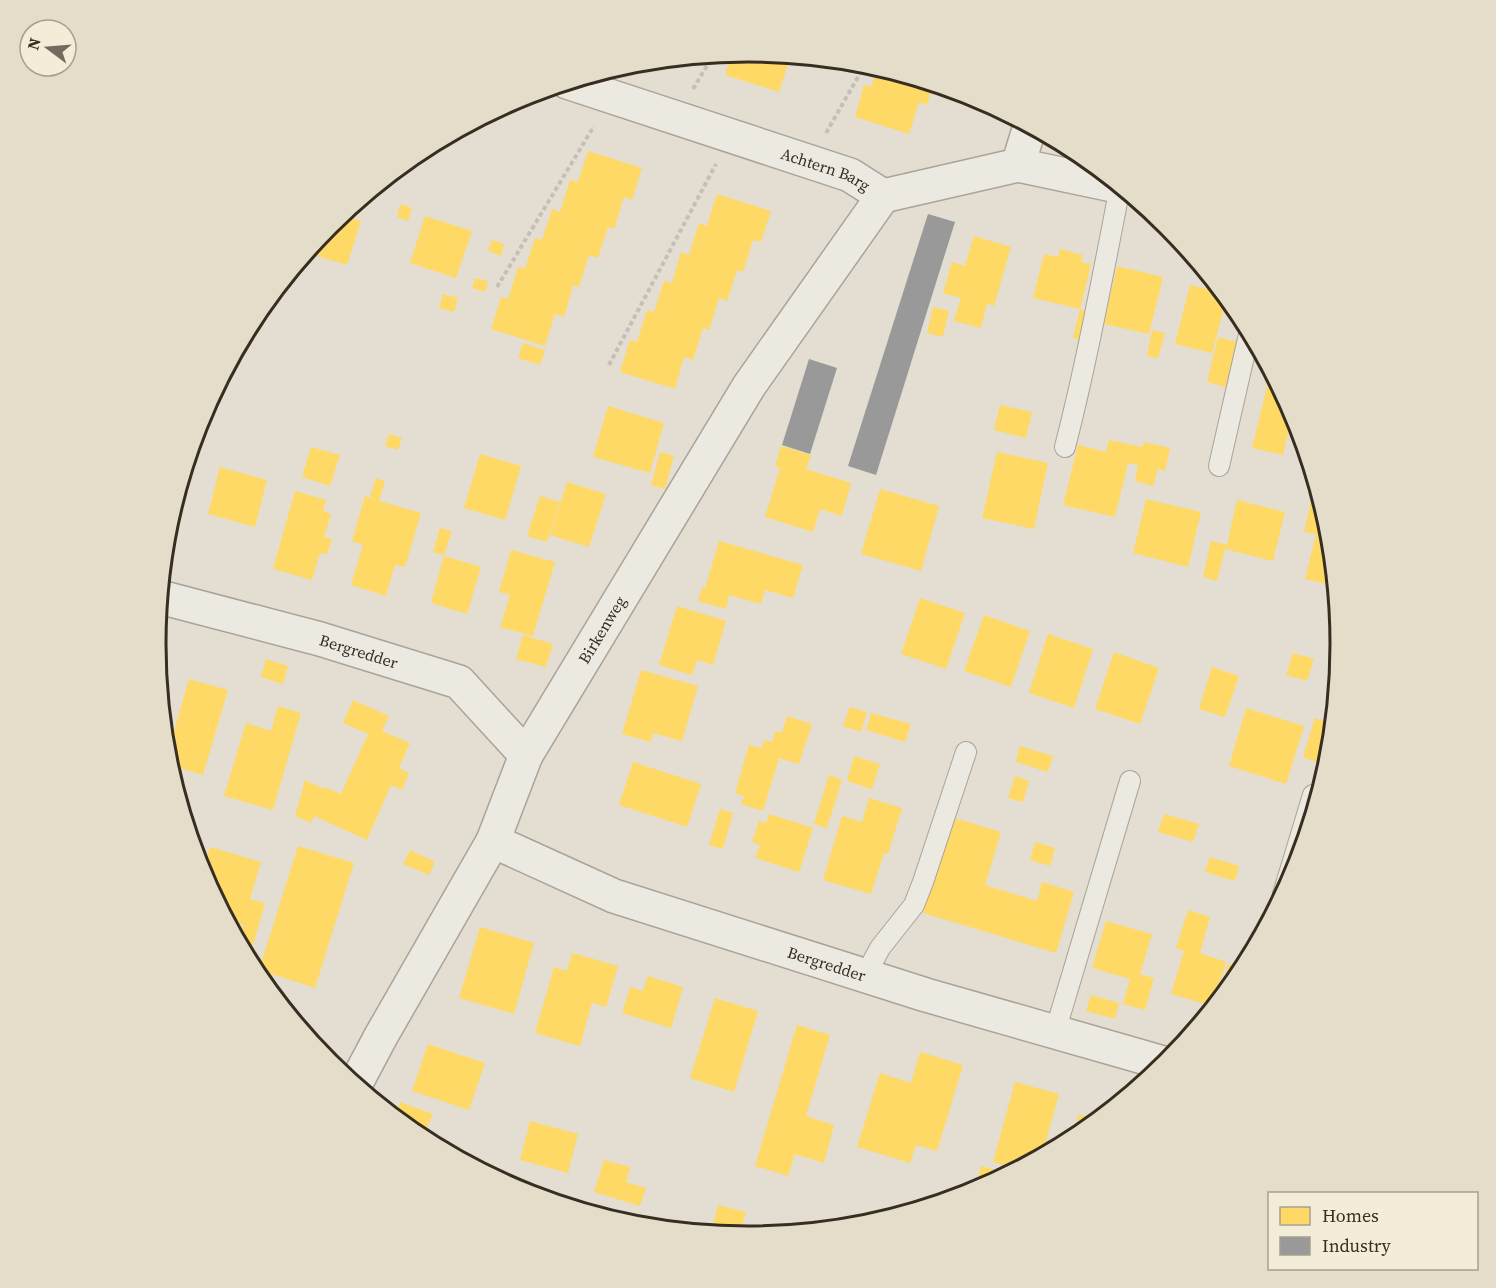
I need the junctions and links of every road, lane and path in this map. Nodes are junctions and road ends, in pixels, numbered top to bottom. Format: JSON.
{"nodes":[{"id":1,"x":860,"y":73,"type":"edge"},
{"id":2,"x":580,"y":86,"type":"edge"},
{"id":3,"x":611,"y":97,"type":"junction"},
{"id":4,"x":1028,"y":134,"type":"edge"},
{"id":5,"x":731,"y":136,"type":"junction"},
{"id":6,"x":810,"y":162,"type":"junction"},
{"id":7,"x":1018,"y":165,"type":"junction"},
{"id":8,"x":1105,"y":184,"type":"edge"},
{"id":9,"x":1119,"y":195,"type":"edge"},
{"id":10,"x":883,"y":196,"type":"junction"},
{"id":11,"x":497,"y":287,"type":"dead end"},
{"id":12,"x":1247,"y":344,"type":"edge"},
{"id":13,"x":609,"y":365,"type":"dead end"},
{"id":14,"x":1065,"y":447,"type":"dead end"},
{"id":15,"x":1219,"y":466,"type":"dead end"},
{"id":16,"x":168,"y":599,"type":"edge"},
{"id":17,"x":966,"y":752,"type":"dead end"},
{"id":18,"x":526,"y":756,"type":"junction"},
{"id":19,"x":1130,"y":782,"type":"dead end"},
{"id":20,"x":493,"y":841,"type":"junction"},
{"id":21,"x":865,"y":976,"type":"junction"},
{"id":22,"x":1055,"y":1032,"type":"junction"},
{"id":23,"x":1155,"y":1061,"type":"edge"},
{"id":24,"x":360,"y":1078,"type":"edge"}],
"edges":[{"from":1,"to":6,"type":"path"},
{"from":2,"to":3,"type":"street","name":"Achtern Barg"},
{"from":3,"to":5,"type":"street","name":"Achtern Barg"},
{"from":3,"to":11,"type":"path"},
{"from":4,"to":7,"type":"street"},
{"from":5,"to":6,"type":"street","name":"Achtern Barg"},
{"from":5,"to":13,"type":"path"},
{"from":6,"to":10,"type":"street","name":"Achtern Barg"},
{"from":7,"to":8,"type":"street","name":"Achtern Barg"},
{"from":7,"to":10,"type":"street","name":"Achtern Barg"},
{"from":9,"to":14,"type":"lane"},
{"from":10,"to":18,"type":"street","name":"Birkenweg"},
{"from":12,"to":15,"type":"lane"},
{"from":16,"to":18,"type":"street","name":"Bergredder"},
{"from":17,"to":21,"type":"lane"},
{"from":18,"to":20,"type":"street","name":"Birkenweg"},
{"from":19,"to":22,"type":"lane"},
{"from":20,"to":21,"type":"street","name":"Bergredder"},
{"from":20,"to":24,"type":"street","name":"Birkenweg"},
{"from":21,"to":22,"type":"street","name":"Bergredder"},
{"from":22,"to":23,"type":"street","name":"Bergredder"}]}
